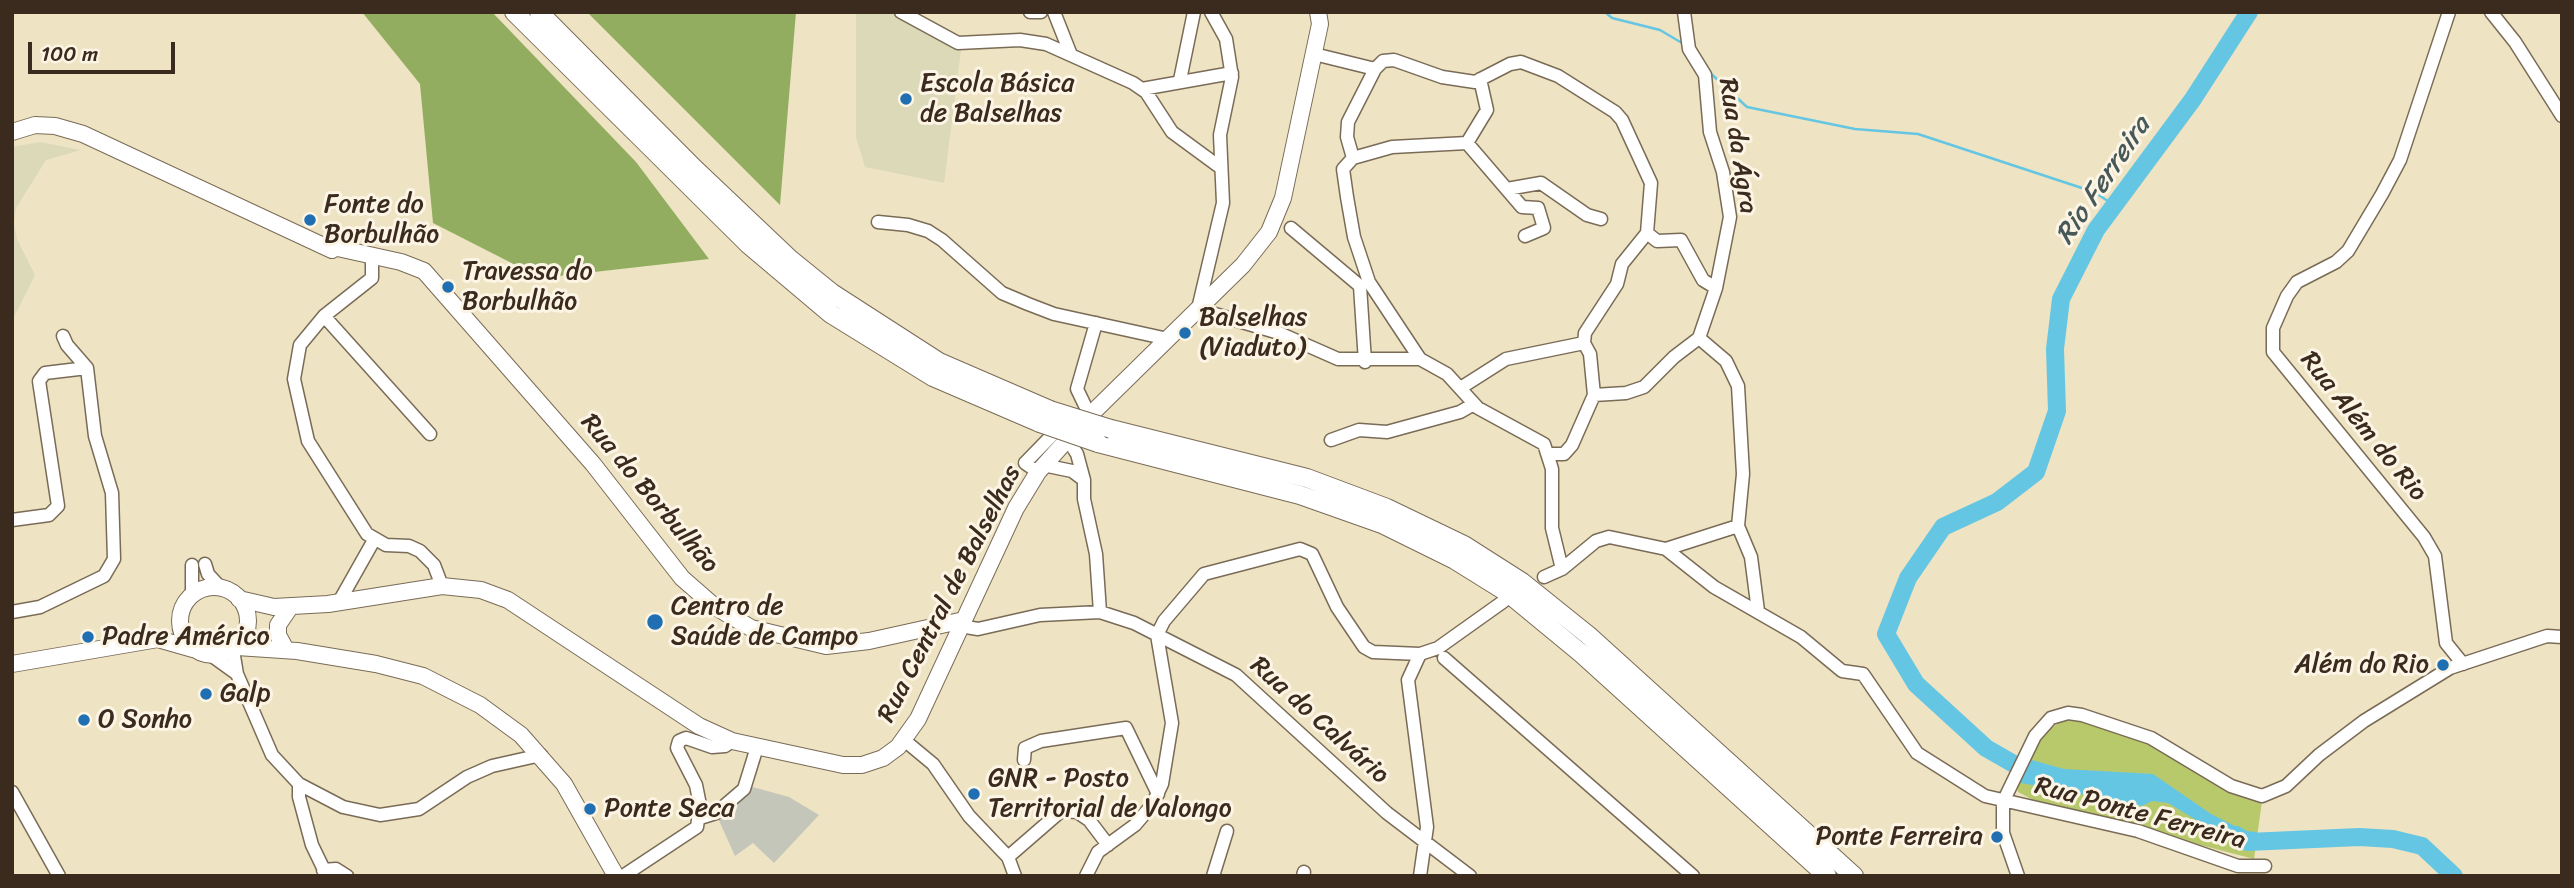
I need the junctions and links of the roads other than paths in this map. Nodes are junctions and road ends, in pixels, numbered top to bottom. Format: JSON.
{"nodes":[{"id":1,"x":514,"y":12,"type":"edge"},
{"id":2,"x":539,"y":12,"type":"edge"},
{"id":3,"x":901,"y":12,"type":"edge"},
{"id":4,"x":1030,"y":12,"type":"edge"},
{"id":5,"x":1041,"y":12,"type":"edge"},
{"id":6,"x":1054,"y":12,"type":"edge"},
{"id":7,"x":1194,"y":12,"type":"edge"},
{"id":8,"x":1211,"y":12,"type":"edge"},
{"id":9,"x":1318,"y":12,"type":"edge"},
{"id":10,"x":1684,"y":12,"type":"edge"},
{"id":11,"x":2449,"y":12,"type":"edge"},
{"id":12,"x":2491,"y":12,"type":"edge"},
{"id":13,"x":1314,"y":54,"type":"junction"},
{"id":14,"x":1071,"y":55,"type":"junction"},
{"id":15,"x":1374,"y":69,"type":"junction"},
{"id":16,"x":1232,"y":73,"type":"junction"},
{"id":17,"x":1480,"y":79,"type":"junction"},
{"id":18,"x":1180,"y":80,"type":"junction"},
{"id":19,"x":1142,"y":89,"type":"junction"},
{"id":20,"x":2562,"y":116,"type":"edge"},
{"id":21,"x":53,"y":131,"type":"junction"},
{"id":22,"x":12,"y":132,"type":"edge"},
{"id":23,"x":12,"y":140,"type":"edge"},
{"id":24,"x":1466,"y":143,"type":"junction"},
{"id":25,"x":1353,"y":158,"type":"junction"},
{"id":26,"x":1221,"y":168,"type":"junction"},
{"id":27,"x":1507,"y":189,"type":"junction"},
{"id":28,"x":1601,"y":219,"type":"dead end"},
{"id":29,"x":878,"y":222,"type":"dead end"},
{"id":30,"x":1291,"y":228,"type":"dead end"},
{"id":31,"x":1647,"y":233,"type":"junction"},
{"id":32,"x":1525,"y":236,"type":"dead end"},
{"id":33,"x":372,"y":260,"type":"junction"},
{"id":34,"x":433,"y":282,"type":"junction"},
{"id":35,"x":1365,"y":284,"type":"junction"},
{"id":36,"x":1716,"y":288,"type":"junction"},
{"id":37,"x":1198,"y":309,"type":"junction"},
{"id":38,"x":324,"y":316,"type":"junction"},
{"id":39,"x":1096,"y":324,"type":"junction"},
{"id":40,"x":63,"y":336,"type":"dead end"},
{"id":41,"x":1699,"y":338,"type":"junction"},
{"id":42,"x":1168,"y":339,"type":"junction"},
{"id":43,"x":1584,"y":343,"type":"junction"},
{"id":44,"x":1420,"y":359,"type":"junction"},
{"id":45,"x":1365,"y":362,"type":"junction"},
{"id":46,"x":87,"y":368,"type":"junction"},
{"id":47,"x":1462,"y":387,"type":"junction"},
{"id":48,"x":1594,"y":395,"type":"junction"},
{"id":49,"x":1474,"y":404,"type":"junction"},
{"id":50,"x":1086,"y":410,"type":"junction"},
{"id":51,"x":1045,"y":416,"type":"junction"},
{"id":52,"x":430,"y":434,"type":"dead end"},
{"id":53,"x":1331,"y":440,"type":"dead end"},
{"id":54,"x":1063,"y":443,"type":"junction"},
{"id":55,"x":1549,"y":454,"type":"junction"},
{"id":56,"x":1035,"y":467,"type":"junction"},
{"id":57,"x":1084,"y":480,"type":"junction"},
{"id":58,"x":12,"y":520,"type":"edge"},
{"id":59,"x":1738,"y":526,"type":"junction"},
{"id":60,"x":374,"y":540,"type":"junction"},
{"id":61,"x":1665,"y":549,"type":"junction"},
{"id":62,"x":1562,"y":569,"type":"junction"},
{"id":63,"x":1544,"y":578,"type":"dead end"},
{"id":64,"x":442,"y":586,"type":"junction"},
{"id":65,"x":220,"y":588,"type":"junction"},
{"id":66,"x":192,"y":595,"type":"junction"},
{"id":67,"x":239,"y":599,"type":"junction"},
{"id":68,"x":1504,"y":601,"type":"dead end"},
{"id":69,"x":339,"y":602,"type":"junction"},
{"id":70,"x":283,"y":606,"type":"junction"},
{"id":71,"x":1758,"y":611,"type":"junction"},
{"id":72,"x":12,"y":612,"type":"edge"},
{"id":73,"x":1100,"y":612,"type":"junction"},
{"id":74,"x":180,"y":615,"type":"junction"},
{"id":75,"x":248,"y":626,"type":"junction"},
{"id":76,"x":928,"y":631,"type":"junction"},
{"id":77,"x":957,"y":633,"type":"junction"},
{"id":78,"x":1157,"y":635,"type":"junction"},
{"id":79,"x":2562,"y":638,"type":"edge"},
{"id":80,"x":159,"y":639,"type":"junction"},
{"id":81,"x":235,"y":648,"type":"junction"},
{"id":82,"x":290,"y":648,"type":"junction"},
{"id":83,"x":193,"y":649,"type":"junction"},
{"id":84,"x":1420,"y":654,"type":"junction"},
{"id":85,"x":212,"y":656,"type":"junction"},
{"id":86,"x":1444,"y":658,"type":"dead end"},
{"id":87,"x":12,"y":664,"type":"edge"},
{"id":88,"x":2463,"y":664,"type":"junction"},
{"id":89,"x":237,"y":674,"type":"junction"},
{"id":90,"x":904,"y":740,"type":"junction"},
{"id":91,"x":732,"y":741,"type":"junction"},
{"id":92,"x":757,"y":747,"type":"junction"},
{"id":93,"x":541,"y":755,"type":"junction"},
{"id":94,"x":1024,"y":760,"type":"dead end"},
{"id":95,"x":299,"y":784,"type":"junction"},
{"id":96,"x":12,"y":792,"type":"edge"},
{"id":97,"x":1158,"y":794,"type":"junction"},
{"id":98,"x":2003,"y":802,"type":"junction"},
{"id":99,"x":700,"y":818,"type":"junction"},
{"id":100,"x":1227,"y":831,"type":"dead end"},
{"id":101,"x":1424,"y":840,"type":"junction"},
{"id":102,"x":1108,"y":845,"type":"junction"},
{"id":103,"x":1008,"y":857,"type":"junction"},
{"id":104,"x":2265,"y":866,"type":"dead end"},
{"id":105,"x":325,"y":873,"type":"edge"},
{"id":106,"x":59,"y":876,"type":"edge"},
{"id":107,"x":346,"y":876,"type":"edge"},
{"id":108,"x":616,"y":876,"type":"edge"},
{"id":109,"x":623,"y":876,"type":"edge"},
{"id":110,"x":1015,"y":876,"type":"edge"},
{"id":111,"x":1086,"y":876,"type":"edge"},
{"id":112,"x":1213,"y":876,"type":"edge"},
{"id":113,"x":1420,"y":876,"type":"edge"},
{"id":114,"x":1470,"y":876,"type":"edge"},
{"id":115,"x":1693,"y":876,"type":"edge"},
{"id":116,"x":1827,"y":876,"type":"edge"},
{"id":117,"x":1854,"y":876,"type":"edge"},
{"id":118,"x":2018,"y":876,"type":"edge"}],
"edges":[{"from":1,"to":51,"type":"highway"},
{"from":2,"to":51,"type":"highway"},
{"from":3,"to":14,"type":"street"},
{"from":4,"to":5,"type":"street"},
{"from":6,"to":14,"type":"street"},
{"from":7,"to":18,"type":"street"},
{"from":8,"to":16,"type":"street"},
{"from":9,"to":13,"type":"main road","name":"Rua Central de Balselhas"},
{"from":10,"to":36,"type":"street","name":"Rua da Ágra"},
{"from":11,"to":88,"type":"street","name":"Rua Além do Rio"},
{"from":12,"to":20,"type":"street"},
{"from":13,"to":15,"type":"street"},
{"from":13,"to":37,"type":"main road","name":"Rua Central de Balselhas"},
{"from":14,"to":19,"type":"street"},
{"from":15,"to":17,"type":"street"},
{"from":15,"to":25,"type":"street"},
{"from":16,"to":18,"type":"street"},
{"from":16,"to":26,"type":"street"},
{"from":17,"to":24,"type":"street"},
{"from":17,"to":31,"type":"street"},
{"from":18,"to":19,"type":"street"},
{"from":19,"to":26,"type":"street"},
{"from":21,"to":22,"type":"main road","name":"Rua do Borbulhão"},
{"from":21,"to":23,"type":"main road","name":"Rua do Borbulhão"},
{"from":21,"to":33,"type":"main road","name":"Rua do Borbulhão"},
{"from":24,"to":25,"type":"street"},
{"from":24,"to":27,"type":"street"},
{"from":25,"to":35,"type":"street"},
{"from":26,"to":37,"type":"street"},
{"from":27,"to":28,"type":"street"},
{"from":27,"to":32,"type":"street"},
{"from":29,"to":39,"type":"street"},
{"from":30,"to":35,"type":"street"},
{"from":31,"to":36,"type":"street"},
{"from":31,"to":43,"type":"street"},
{"from":33,"to":34,"type":"main road","name":"Rua do Borbulhão"},
{"from":33,"to":34,"type":"main road","name":"Rua do Borbulhão"},
{"from":33,"to":38,"type":"street"},
{"from":34,"to":76,"type":"main road","name":"Rua do Borbulhão"},
{"from":35,"to":44,"type":"street"},
{"from":35,"to":45,"type":"street"},
{"from":36,"to":41,"type":"street","name":"Rua da Ágra"},
{"from":37,"to":42,"type":"main road","name":"Rua Central de Balselhas"},
{"from":37,"to":45,"type":"street"},
{"from":38,"to":52,"type":"street"},
{"from":38,"to":60,"type":"street"},
{"from":39,"to":42,"type":"street"},
{"from":39,"to":50,"type":"street"},
{"from":40,"to":46,"type":"street"},
{"from":41,"to":48,"type":"street"},
{"from":41,"to":59,"type":"street"},
{"from":42,"to":50,"type":"main road","name":"Rua Central de Balselhas"},
{"from":43,"to":47,"type":"street"},
{"from":43,"to":48,"type":"street"},
{"from":44,"to":45,"type":"street"},
{"from":44,"to":47,"type":"street"},
{"from":46,"to":58,"type":"street"},
{"from":46,"to":72,"type":"street"},
{"from":47,"to":49,"type":"street"},
{"from":48,"to":55,"type":"street"},
{"from":49,"to":53,"type":"street"},
{"from":49,"to":55,"type":"street"},
{"from":50,"to":54,"type":"main road","name":"Rua Central de Balselhas"},
{"from":50,"to":56,"type":"street"},
{"from":51,"to":116,"type":"highway","bridge":true},
{"from":51,"to":117,"type":"highway","bridge":true},
{"from":54,"to":56,"type":"main road","name":"Rua Central de Balselhas"},
{"from":54,"to":57,"type":"street"},
{"from":55,"to":62,"type":"street"},
{"from":56,"to":57,"type":"street"},
{"from":56,"to":77,"type":"main road","name":"Rua Central de Balselhas"},
{"from":57,"to":73,"type":"street"},
{"from":59,"to":61,"type":"street"},
{"from":59,"to":71,"type":"street"},
{"from":60,"to":64,"type":"street"},
{"from":60,"to":69,"type":"street"},
{"from":61,"to":62,"type":"street"},
{"from":61,"to":71,"type":"street","name":"Rua Ponte Ferreira"},
{"from":62,"to":63,"type":"street"},
{"from":64,"to":69,"type":"main road","name":"Rua Central de Balselhas"},
{"from":64,"to":91,"type":"main road","name":"Rua Central de Balselhas"},
{"from":65,"to":66,"type":"main road"},
{"from":65,"to":66,"type":"street"},
{"from":65,"to":67,"type":"main road"},
{"from":66,"to":74,"type":"main road"},
{"from":67,"to":70,"type":"main road","name":"Rua Central de Balselhas"},
{"from":67,"to":75,"type":"main road"},
{"from":68,"to":84,"type":"street"},
{"from":69,"to":70,"type":"main road","name":"Rua Central de Balselhas"},
{"from":70,"to":75,"type":"main road","name":"Rua Central de Balselhas"},
{"from":70,"to":82,"type":"main road"},
{"from":71,"to":98,"type":"street","name":"Rua Ponte Ferreira"},
{"from":73,"to":77,"type":"street","name":"Rua do Calvário"},
{"from":73,"to":78,"type":"street","name":"Rua do Calvário"},
{"from":74,"to":80,"type":"main road"},
{"from":74,"to":83,"type":"main road"},
{"from":75,"to":81,"type":"main road"},
{"from":75,"to":82,"type":"main road"},
{"from":76,"to":77,"type":"main road","name":"Rua do Borbulhão"},
{"from":76,"to":77,"type":"main road"},
{"from":77,"to":90,"type":"main road","name":"Rua Central de Balselhas"},
{"from":78,"to":84,"type":"street"},
{"from":78,"to":97,"type":"street"},
{"from":78,"to":101,"type":"street","name":"Rua do Calvário"},
{"from":79,"to":88,"type":"street"},
{"from":80,"to":83,"type":"main road"},
{"from":80,"to":87,"type":"main road"},
{"from":81,"to":82,"type":"main road"},
{"from":81,"to":85,"type":"main road"},
{"from":81,"to":89,"type":"street"},
{"from":82,"to":93,"type":"main road"},
{"from":83,"to":85,"type":"main road"},
{"from":84,"to":101,"type":"street"},
{"from":85,"to":89,"type":"street"},
{"from":86,"to":115,"type":"street"},
{"from":88,"to":98,"type":"street"},
{"from":89,"to":95,"type":"street"},
{"from":90,"to":92,"type":"main road","name":"Rua Central de Balselhas"},
{"from":90,"to":103,"type":"street"},
{"from":91,"to":92,"type":"main road","name":"Rua Central de Balselhas"},
{"from":91,"to":99,"type":"street"},
{"from":92,"to":99,"type":"street"},
{"from":93,"to":95,"type":"street"},
{"from":93,"to":108,"type":"main road"},
{"from":94,"to":97,"type":"street"},
{"from":95,"to":105,"type":"street"},
{"from":96,"to":106,"type":"street"},
{"from":97,"to":102,"type":"street"},
{"from":98,"to":104,"type":"street","name":"Rua Ponte Ferreira"},
{"from":98,"to":118,"type":"street"},
{"from":99,"to":109,"type":"street"},
{"from":100,"to":112,"type":"street"},
{"from":101,"to":113,"type":"street"},
{"from":101,"to":114,"type":"street","name":"Rua do Calvário"},
{"from":102,"to":103,"type":"street"},
{"from":102,"to":111,"type":"street"},
{"from":103,"to":110,"type":"street"},
{"from":105,"to":107,"type":"street"}]}
